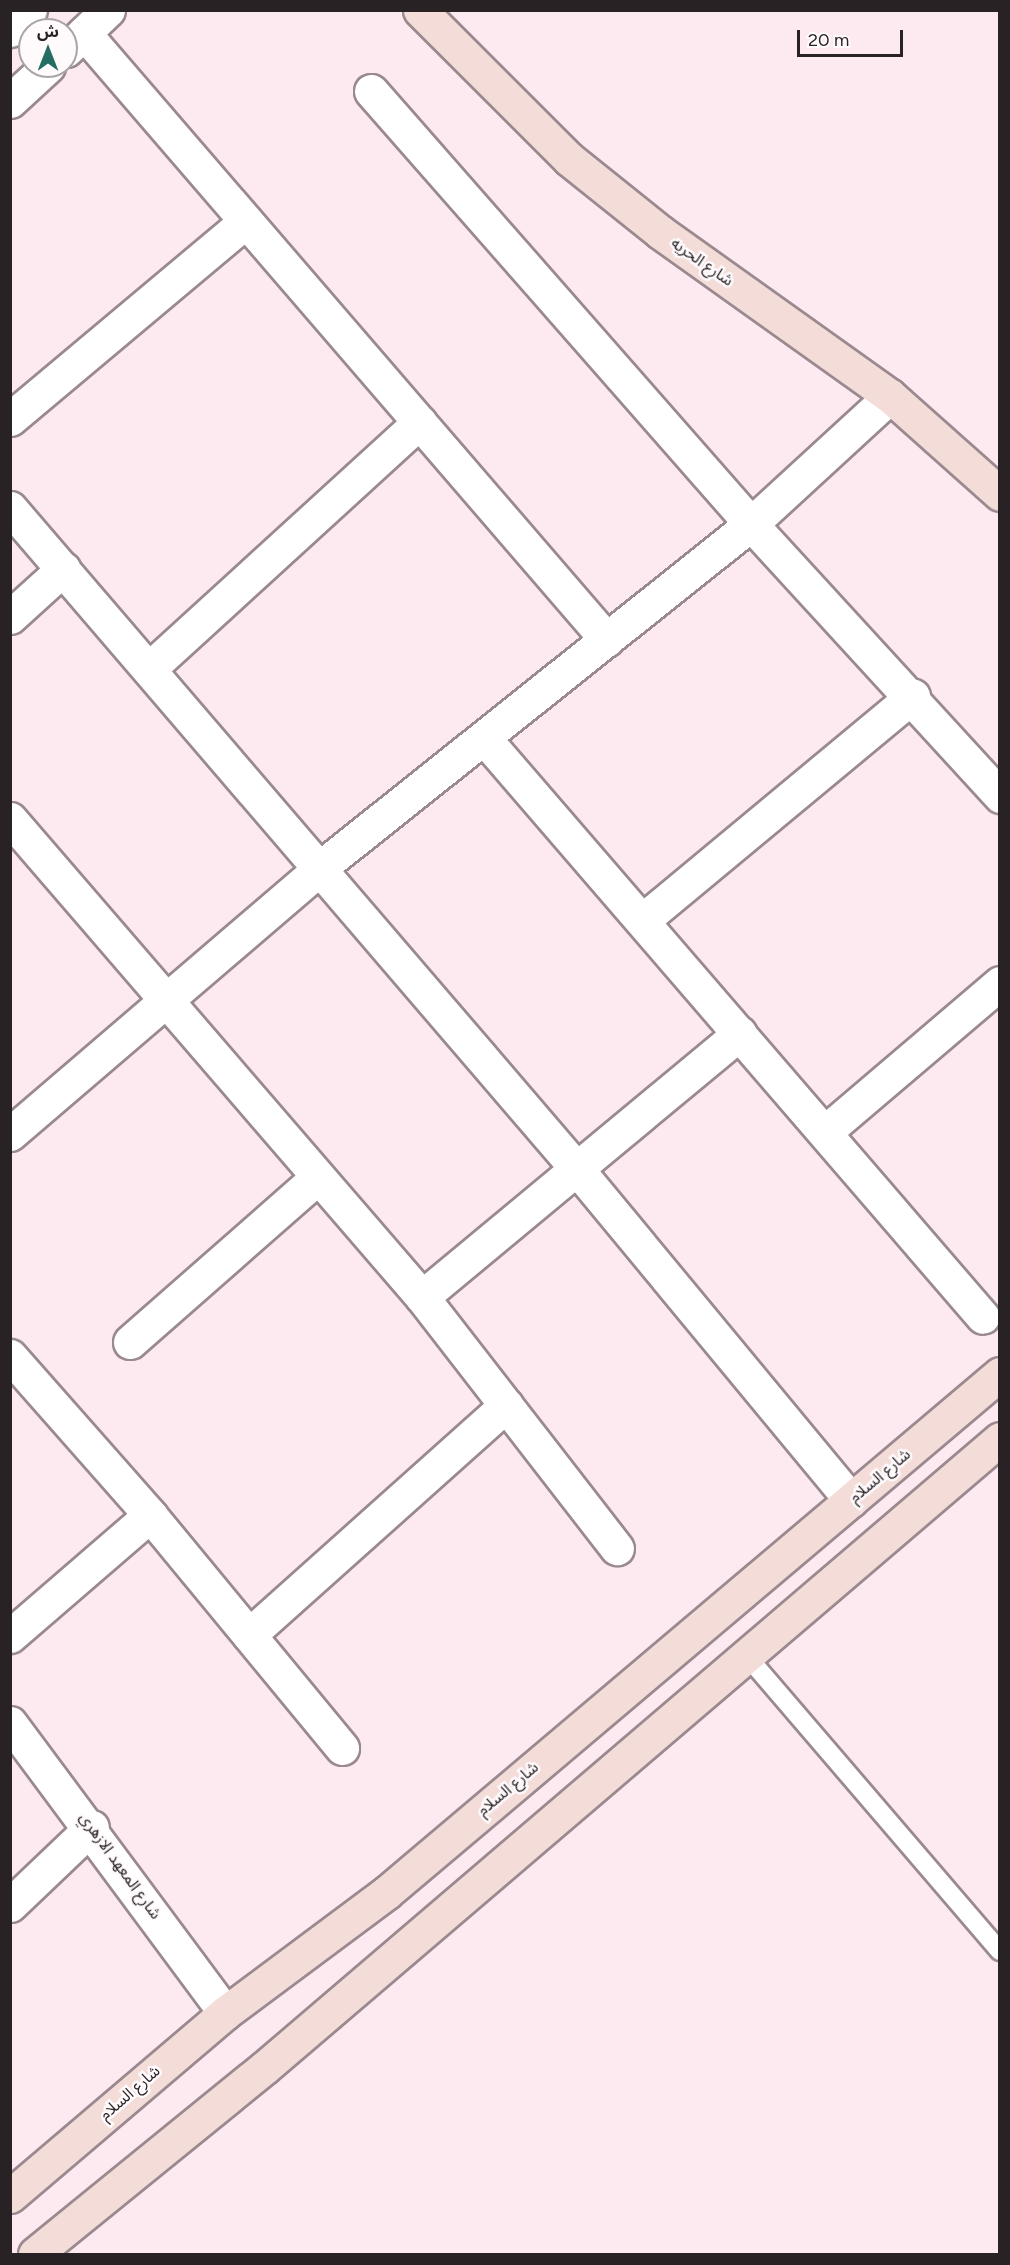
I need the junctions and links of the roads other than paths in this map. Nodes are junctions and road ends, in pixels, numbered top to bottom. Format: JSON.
{"nodes":[{"id":1,"x":30,"y":10,"type":"edge"},
{"id":2,"x":108,"y":10,"type":"edge"},
{"id":3,"x":420,"y":10,"type":"edge"},
{"id":4,"x":10,"y":30,"type":"edge"},
{"id":5,"x":78,"y":38,"type":"edge"},
{"id":6,"x":78,"y":44,"type":"edge"},
{"id":7,"x":35,"y":78,"type":"edge"},
{"id":8,"x":371,"y":91,"type":"dead end"},
{"id":9,"x":10,"y":101,"type":"edge"},
{"id":10,"x":246,"y":221,"type":"junction"},
{"id":11,"x":890,"y":396,"type":"junction"},
{"id":12,"x":10,"y":419,"type":"edge"},
{"id":13,"x":419,"y":422,"type":"junction"},
{"id":14,"x":999,"y":494,"type":"edge"},
{"id":15,"x":10,"y":508,"type":"edge"},
{"id":16,"x":751,"y":524,"type":"junction"},
{"id":17,"x":63,"y":569,"type":"junction"},
{"id":18,"x":10,"y":617,"type":"edge"},
{"id":19,"x":607,"y":640,"type":"junction"},
{"id":20,"x":150,"y":668,"type":"junction"},
{"id":21,"x":913,"y":696,"type":"junction"},
{"id":22,"x":484,"y":738,"type":"junction"},
{"id":23,"x":999,"y":796,"type":"edge"},
{"id":24,"x":10,"y":819,"type":"edge"},
{"id":25,"x":321,"y":867,"type":"junction"},
{"id":26,"x":644,"y":920,"type":"junction"},
{"id":27,"x":999,"y":983,"type":"edge"},
{"id":28,"x":164,"y":1000,"type":"junction"},
{"id":29,"x":740,"y":1033,"type":"junction"},
{"id":30,"x":825,"y":1132,"type":"junction"},
{"id":31,"x":10,"y":1134,"type":"edge"},
{"id":32,"x":577,"y":1168,"type":"junction"},
{"id":33,"x":318,"y":1177,"type":"junction"},
{"id":34,"x":422,"y":1297,"type":"junction"},
{"id":35,"x":983,"y":1317,"type":"dead end"},
{"id":36,"x":130,"y":1342,"type":"dead end"},
{"id":37,"x":10,"y":1356,"type":"edge"},
{"id":38,"x":999,"y":1374,"type":"edge"},
{"id":39,"x":506,"y":1405,"type":"junction"},
{"id":40,"x":999,"y":1439,"type":"edge"},
{"id":41,"x":851,"y":1500,"type":"junction"},
{"id":42,"x":150,"y":1515,"type":"junction"},
{"id":43,"x":617,"y":1548,"type":"dead end"},
{"id":44,"x":249,"y":1635,"type":"junction"},
{"id":45,"x":10,"y":1636,"type":"edge"},
{"id":46,"x":746,"y":1655,"type":"junction"},
{"id":47,"x":10,"y":1723,"type":"edge"},
{"id":48,"x":342,"y":1748,"type":"dead end"},
{"id":49,"x":92,"y":1827,"type":"junction"},
{"id":50,"x":386,"y":1893,"type":"junction"},
{"id":51,"x":10,"y":1905,"type":"edge"},
{"id":52,"x":419,"y":1933,"type":"junction"},
{"id":53,"x":999,"y":1951,"type":"edge"},
{"id":54,"x":225,"y":2013,"type":"junction"},
{"id":55,"x":10,"y":2196,"type":"edge"},
{"id":56,"x":35,"y":2254,"type":"edge"}],
"edges":[{"from":1,"to":4,"type":"street"},
{"from":2,"to":5,"type":"street"},
{"from":3,"to":11,"type":"street","name":"شارع الحريه"},
{"from":6,"to":10,"type":"street"},
{"from":7,"to":9,"type":"street"},
{"from":8,"to":16,"type":"street"},
{"from":10,"to":12,"type":"street"},
{"from":10,"to":13,"type":"street"},
{"from":11,"to":14,"type":"street","name":"شارع الحريه"},
{"from":11,"to":16,"type":"street"},
{"from":13,"to":19,"type":"street"},
{"from":13,"to":20,"type":"street"},
{"from":15,"to":17,"type":"street"},
{"from":16,"to":19,"type":"street"},
{"from":16,"to":21,"type":"street"},
{"from":17,"to":18,"type":"street"},
{"from":17,"to":20,"type":"street"},
{"from":19,"to":22,"type":"street"},
{"from":20,"to":25,"type":"street"},
{"from":21,"to":23,"type":"street"},
{"from":21,"to":26,"type":"street"},
{"from":22,"to":25,"type":"street"},
{"from":22,"to":26,"type":"street"},
{"from":24,"to":28,"type":"street"},
{"from":25,"to":28,"type":"street"},
{"from":25,"to":32,"type":"street"},
{"from":26,"to":29,"type":"street"},
{"from":27,"to":30,"type":"street"},
{"from":28,"to":31,"type":"street"},
{"from":28,"to":33,"type":"street"},
{"from":29,"to":30,"type":"street"},
{"from":29,"to":32,"type":"street"},
{"from":30,"to":35,"type":"street"},
{"from":32,"to":34,"type":"street"},
{"from":32,"to":41,"type":"street"},
{"from":33,"to":34,"type":"street"},
{"from":33,"to":36,"type":"street"},
{"from":34,"to":39,"type":"street"},
{"from":37,"to":42,"type":"street"},
{"from":38,"to":41,"type":"street","name":"شارع السلام"},
{"from":39,"to":43,"type":"street"},
{"from":39,"to":44,"type":"street"},
{"from":40,"to":46,"type":"street"},
{"from":41,"to":50,"type":"street","name":"شارع السلام"},
{"from":42,"to":44,"type":"street"},
{"from":42,"to":45,"type":"street"},
{"from":44,"to":48,"type":"street"},
{"from":46,"to":52,"type":"street"},
{"from":46,"to":53,"type":"lane"},
{"from":47,"to":49,"type":"street","name":"شارع المعهد الازهري"},
{"from":49,"to":51,"type":"street"},
{"from":49,"to":54,"type":"street","name":"شارع المعهد الازهري"},
{"from":50,"to":52,"type":"street"},
{"from":50,"to":54,"type":"street","name":"شارع السلام"},
{"from":52,"to":56,"type":"street"},
{"from":54,"to":55,"type":"street","name":"شارع السلام"}]}
